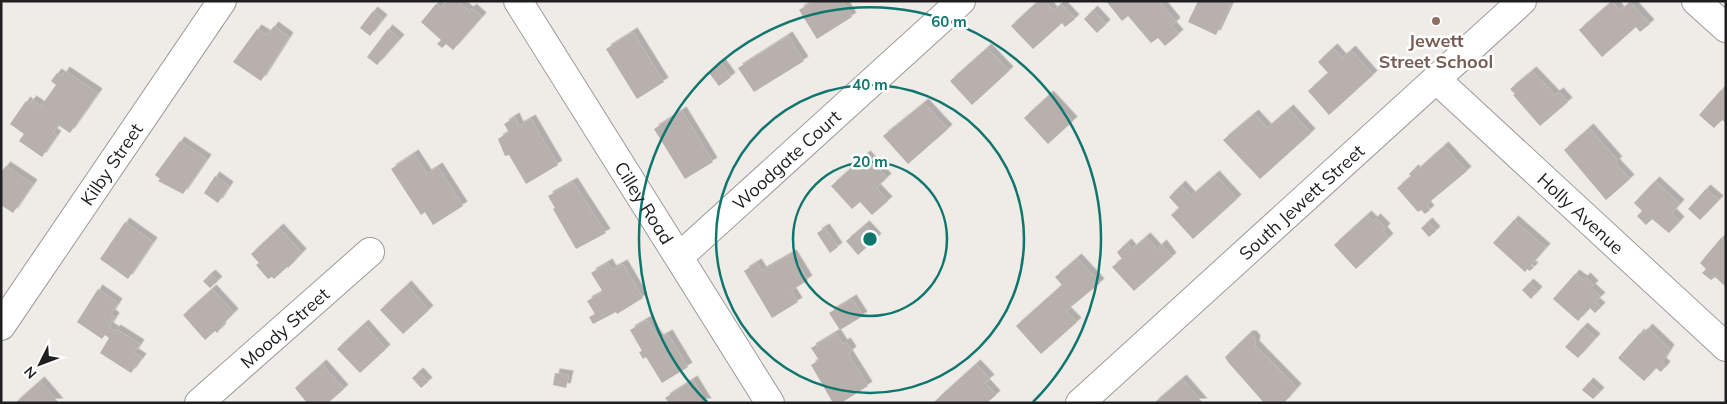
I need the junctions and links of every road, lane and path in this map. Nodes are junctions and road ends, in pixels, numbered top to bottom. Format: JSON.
{"nodes":[{"id":1,"x":222,"y":1,"type":"edge"},
{"id":2,"x":518,"y":1,"type":"edge"},
{"id":3,"x":961,"y":1,"type":"edge"},
{"id":4,"x":1522,"y":1,"type":"edge"},
{"id":5,"x":1696,"y":1,"type":"edge"},
{"id":6,"x":1726,"y":28,"type":"edge"},
{"id":7,"x":1437,"y":80,"type":"junction"},
{"id":8,"x":370,"y":252,"type":"dead end"},
{"id":9,"x":679,"y":257,"type":"junction"},
{"id":10,"x":1,"y":326,"type":"edge"},
{"id":11,"x":1726,"y":347,"type":"edge"},
{"id":12,"x":199,"y":403,"type":"edge"},
{"id":13,"x":770,"y":403,"type":"edge"},
{"id":14,"x":1080,"y":403,"type":"edge"}],
"edges":[{"from":1,"to":10,"type":"street","name":"Kilby Street"},
{"from":2,"to":9,"type":"street","name":"Cilley Road"},
{"from":3,"to":9,"type":"street","name":"Woodgate Court"},
{"from":4,"to":7,"type":"street","name":"South Jewett Street"},
{"from":5,"to":6,"type":"street"},
{"from":7,"to":11,"type":"street","name":"Holly Avenue"},
{"from":7,"to":14,"type":"street","name":"South Jewett Street"},
{"from":8,"to":12,"type":"street","name":"Moody Street"},
{"from":9,"to":13,"type":"street","name":"Cilley Road"}]}
